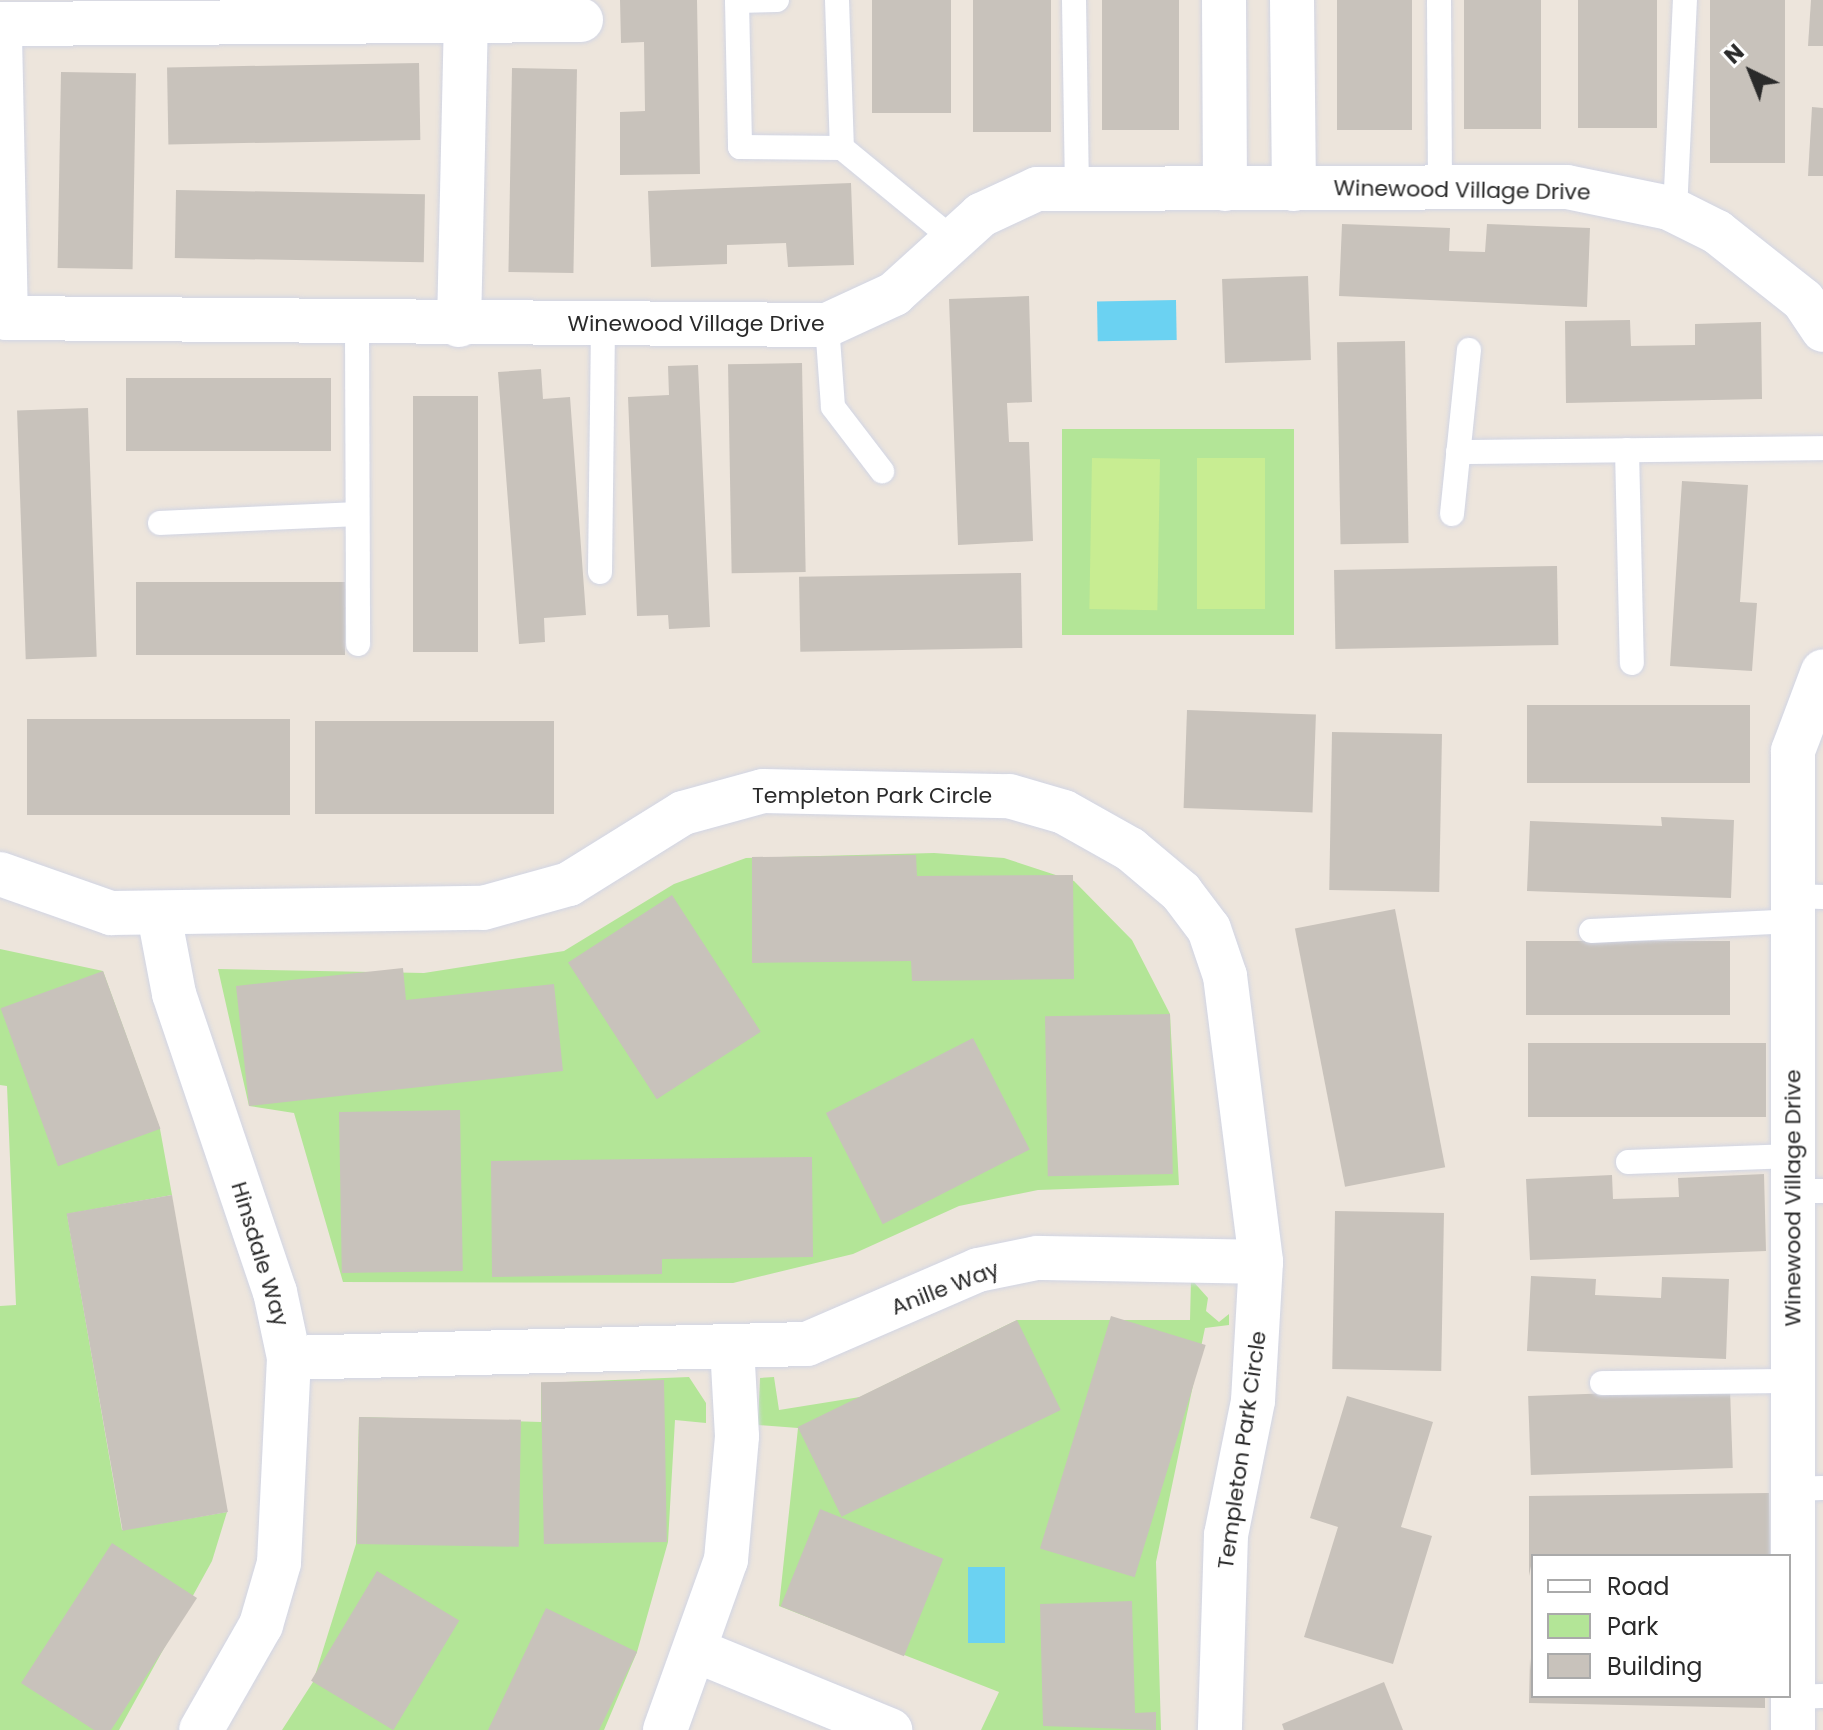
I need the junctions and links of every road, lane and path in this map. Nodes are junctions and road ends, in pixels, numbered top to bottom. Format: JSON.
{"nodes":[{"id":1,"x":777,"y":0,"type":"edge"},
{"id":2,"x":837,"y":0,"type":"edge"},
{"id":3,"x":1074,"y":0,"type":"edge"},
{"id":4,"x":1224,"y":0,"type":"edge"},
{"id":5,"x":1292,"y":0,"type":"edge"},
{"id":6,"x":1439,"y":0,"type":"edge"},
{"id":7,"x":1685,"y":0,"type":"edge"},
{"id":8,"x":581,"y":20,"type":"dead end"},
{"id":9,"x":0,"y":24,"type":"edge"},
{"id":10,"x":466,"y":24,"type":"junction"},
{"id":11,"x":0,"y":35,"type":"edge"},
{"id":12,"x":842,"y":148,"type":"junction"},
{"id":13,"x":1440,"y":188,"type":"junction"},
{"id":14,"x":1225,"y":189,"type":"junction"},
{"id":15,"x":1294,"y":189,"type":"junction"},
{"id":16,"x":1077,"y":190,"type":"junction"},
{"id":17,"x":1675,"y":211,"type":"junction"},
{"id":18,"x":954,"y":240,"type":"junction"},
{"id":19,"x":2,"y":249,"type":"edge"},
{"id":20,"x":1816,"y":305,"type":"edge"},
{"id":21,"x":3,"y":322,"type":"edge"},
{"id":22,"x":459,"y":325,"type":"junction"},
{"id":23,"x":603,"y":325,"type":"junction"},
{"id":24,"x":827,"y":325,"type":"junction"},
{"id":25,"x":357,"y":326,"type":"junction"},
{"id":26,"x":1469,"y":350,"type":"dead end"},
{"id":27,"x":1823,"y":448,"type":"edge"},
{"id":28,"x":1627,"y":450,"type":"junction"},
{"id":29,"x":1458,"y":452,"type":"junction"},
{"id":30,"x":882,"y":471,"type":"dead end"},
{"id":31,"x":357,"y":514,"type":"junction"},
{"id":32,"x":1452,"y":514,"type":"dead end"},
{"id":33,"x":160,"y":523,"type":"dead end"},
{"id":34,"x":600,"y":572,"type":"dead end"},
{"id":35,"x":358,"y":644,"type":"dead end"},
{"id":36,"x":1632,"y":663,"type":"dead end"},
{"id":37,"x":1823,"y":671,"type":"edge"},
{"id":38,"x":0,"y":874,"type":"edge"},
{"id":39,"x":1803,"y":905,"type":"edge"},
{"id":40,"x":159,"y":915,"type":"junction"},
{"id":41,"x":1591,"y":931,"type":"dead end"},
{"id":42,"x":1628,"y":1162,"type":"dead end"},
{"id":43,"x":1803,"y":1179,"type":"edge"},
{"id":44,"x":1261,"y":1262,"type":"junction"},
{"id":45,"x":732,"y":1347,"type":"junction"},
{"id":46,"x":289,"y":1358,"type":"junction"},
{"id":47,"x":1794,"y":1381,"type":"junction"},
{"id":48,"x":1602,"y":1383,"type":"dead end"},
{"id":49,"x":1808,"y":1488,"type":"edge"},
{"id":50,"x":1791,"y":1608,"type":"edge"},
{"id":51,"x":697,"y":1651,"type":"junction"},
{"id":52,"x":1803,"y":1708,"type":"edge"},
{"id":53,"x":201,"y":1730,"type":"edge"},
{"id":54,"x":665,"y":1730,"type":"edge"},
{"id":55,"x":890,"y":1730,"type":"edge"},
{"id":56,"x":1220,"y":1730,"type":"edge"}],
"edges":[{"from":1,"to":12,"type":"lane"},
{"from":2,"to":12,"type":"lane"},
{"from":3,"to":16,"type":"lane"},
{"from":4,"to":14,"type":"street"},
{"from":5,"to":15,"type":"street"},
{"from":6,"to":13,"type":"lane"},
{"from":7,"to":17,"type":"lane"},
{"from":8,"to":10,"type":"street"},
{"from":9,"to":10,"type":"street"},
{"from":10,"to":22,"type":"street"},
{"from":11,"to":19,"type":"street","name":"Winewood Village Drive"},
{"from":12,"to":18,"type":"lane"},
{"from":13,"to":15,"type":"street","name":"Winewood Village Drive"},
{"from":13,"to":17,"type":"street","name":"Winewood Village Drive"},
{"from":14,"to":15,"type":"street","name":"Winewood Village Drive"},
{"from":14,"to":16,"type":"street","name":"Winewood Village Drive"},
{"from":16,"to":18,"type":"street","name":"Winewood Village Drive"},
{"from":17,"to":20,"type":"street","name":"Winewood Village Drive"},
{"from":18,"to":24,"type":"street","name":"Winewood Village Drive"},
{"from":19,"to":21,"type":"street","name":"Winewood Village Drive"},
{"from":21,"to":25,"type":"street","name":"Winewood Village Drive"},
{"from":22,"to":23,"type":"street","name":"Winewood Village Drive"},
{"from":22,"to":25,"type":"street","name":"Winewood Village Drive"},
{"from":23,"to":24,"type":"street","name":"Winewood Village Drive"},
{"from":23,"to":34,"type":"lane"},
{"from":24,"to":30,"type":"lane"},
{"from":25,"to":31,"type":"lane"},
{"from":26,"to":29,"type":"lane"},
{"from":27,"to":28,"type":"lane"},
{"from":28,"to":29,"type":"lane"},
{"from":28,"to":36,"type":"lane"},
{"from":29,"to":32,"type":"lane"},
{"from":31,"to":33,"type":"lane"},
{"from":31,"to":35,"type":"lane"},
{"from":37,"to":39,"type":"street","name":"Winewood Village Drive"},
{"from":38,"to":40,"type":"street","name":"Templeton Park Circle"},
{"from":39,"to":41,"type":"lane"},
{"from":39,"to":43,"type":"street","name":"Winewood Village Drive"},
{"from":40,"to":44,"type":"street","name":"Templeton Park Circle"},
{"from":40,"to":46,"type":"street","name":"Hinsdale Way"},
{"from":42,"to":43,"type":"lane"},
{"from":43,"to":47,"type":"street","name":"Winewood Village Drive"},
{"from":44,"to":45,"type":"street","name":"Anille Way"},
{"from":44,"to":56,"type":"street","name":"Templeton Park Circle"},
{"from":45,"to":46,"type":"street","name":"Anille Way"},
{"from":45,"to":51,"type":"street"},
{"from":46,"to":53,"type":"street","name":"Hinsdale Way"},
{"from":47,"to":48,"type":"lane"},
{"from":47,"to":49,"type":"street","name":"Winewood Village Drive"},
{"from":49,"to":50,"type":"street","name":"Winewood Village Drive"},
{"from":50,"to":52,"type":"street","name":"Winewood Village Drive"},
{"from":51,"to":54,"type":"street"},
{"from":51,"to":55,"type":"street"}]}
